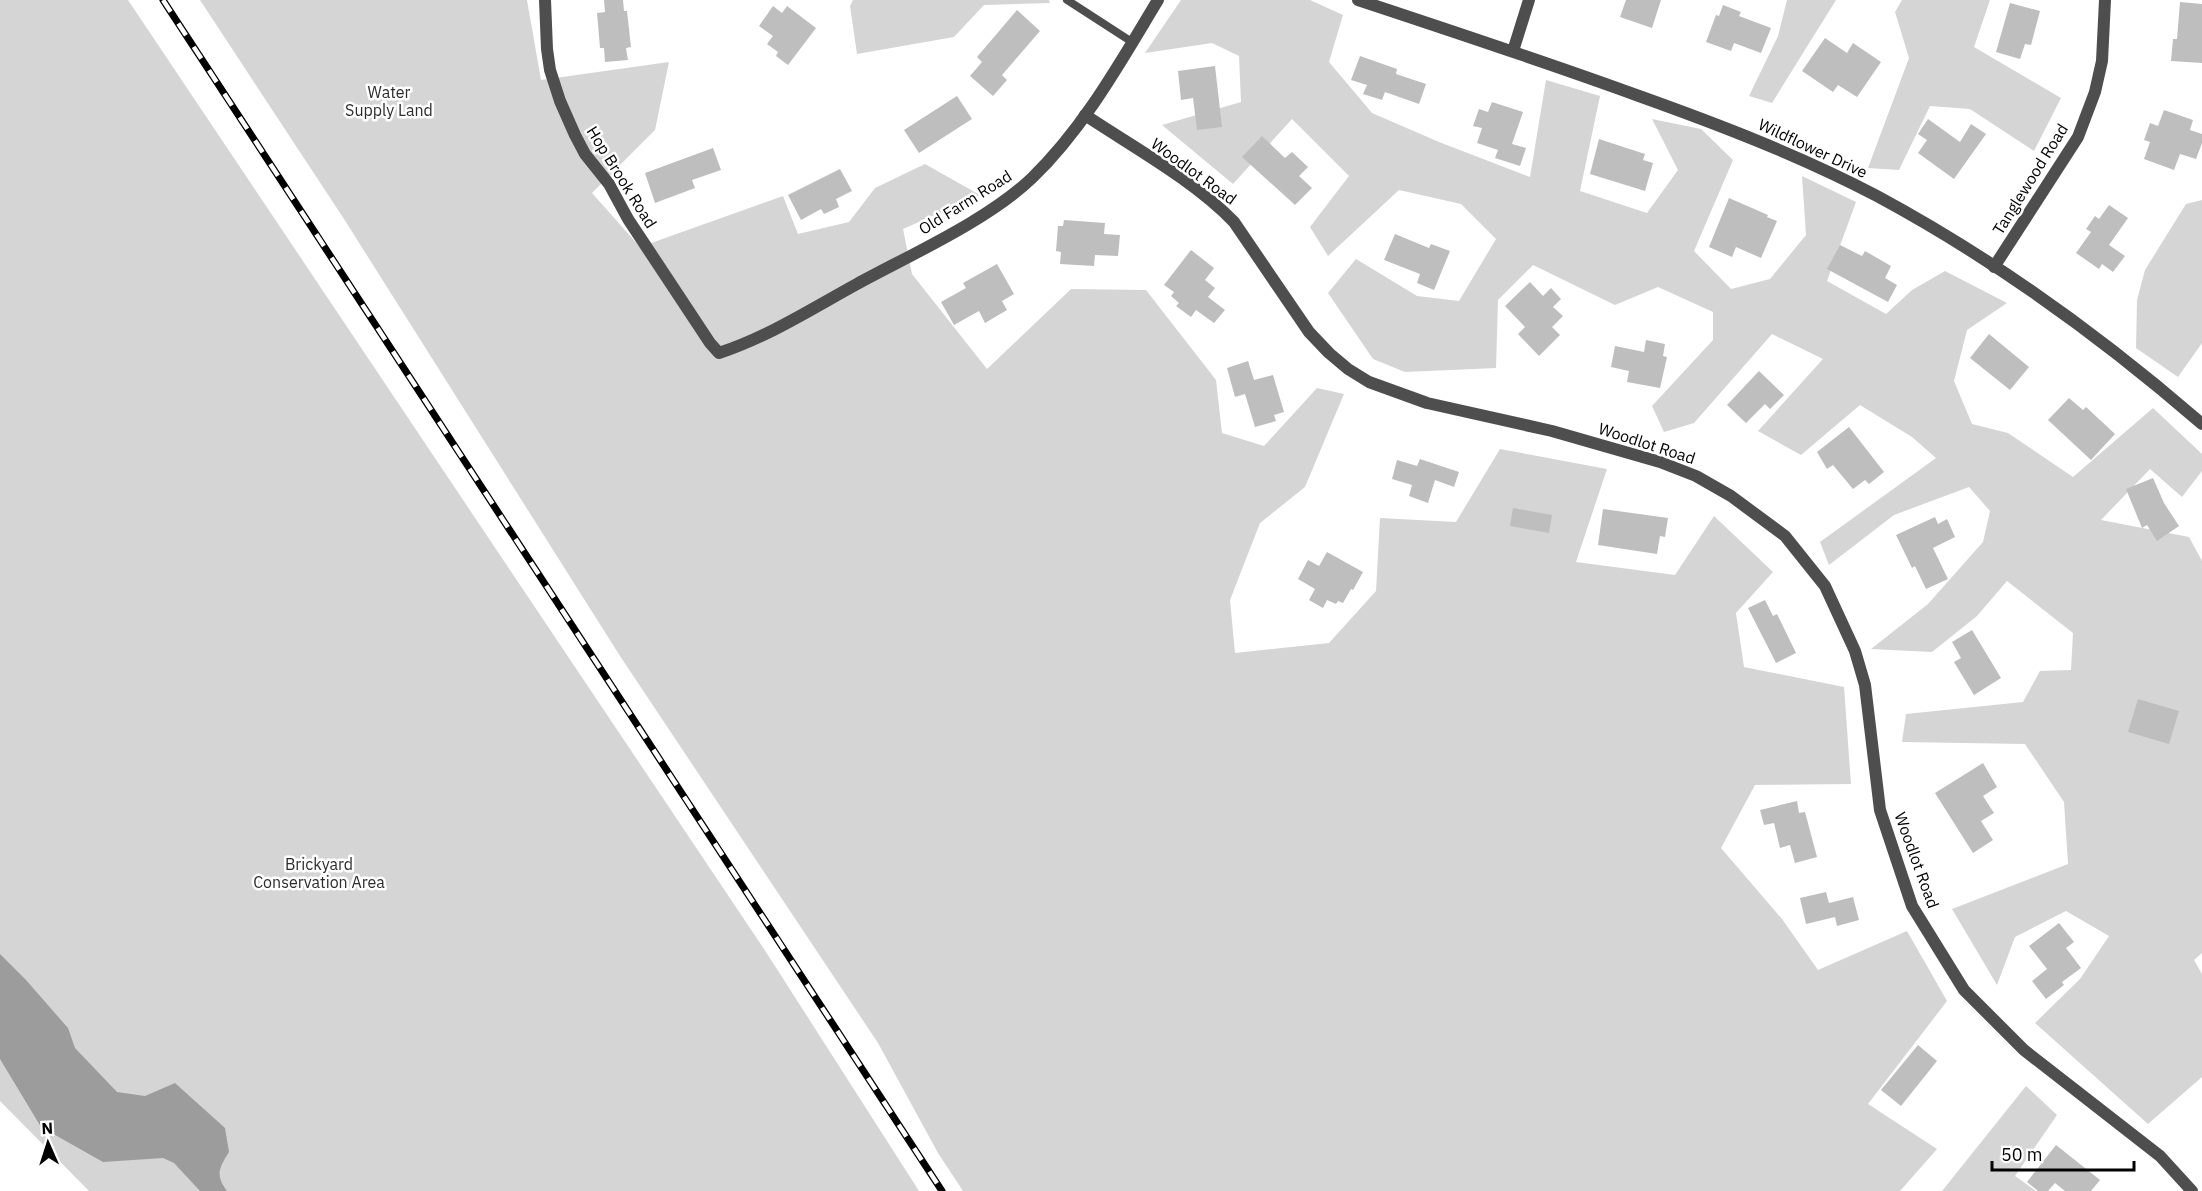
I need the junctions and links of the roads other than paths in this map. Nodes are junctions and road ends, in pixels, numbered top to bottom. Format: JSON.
{"nodes":[{"id":1,"x":545,"y":0,"type":"edge"},
{"id":2,"x":1066,"y":0,"type":"edge"},
{"id":3,"x":1158,"y":0,"type":"edge"},
{"id":4,"x":1358,"y":0,"type":"edge"},
{"id":5,"x":1528,"y":0,"type":"edge"},
{"id":6,"x":2105,"y":0,"type":"edge"},
{"id":7,"x":1132,"y":42,"type":"junction"},
{"id":8,"x":1513,"y":51,"type":"junction"},
{"id":9,"x":1085,"y":115,"type":"junction"},
{"id":10,"x":1994,"y":267,"type":"junction"},
{"id":11,"x":719,"y":353,"type":"joint"},
{"id":12,"x":2202,"y":424,"type":"edge"},
{"id":13,"x":2192,"y":1191,"type":"edge"}],
"edges":[{"from":1,"to":11,"type":"street","name":"Hop Brook Road"},
{"from":2,"to":7,"type":"lane"},
{"from":3,"to":7,"type":"street","name":"Old Farm Road"},
{"from":4,"to":8,"type":"street","name":"Wildflower Drive"},
{"from":5,"to":8,"type":"street"},
{"from":6,"to":10,"type":"street","name":"Tanglewood Road"},
{"from":7,"to":9,"type":"street","name":"Old Farm Road"},
{"from":8,"to":10,"type":"street","name":"Wildflower Drive"},
{"from":9,"to":11,"type":"street","name":"Old Farm Road"},
{"from":9,"to":13,"type":"street","name":"Woodlot Road"},
{"from":10,"to":12,"type":"street","name":"Wildflower Drive"}]}
